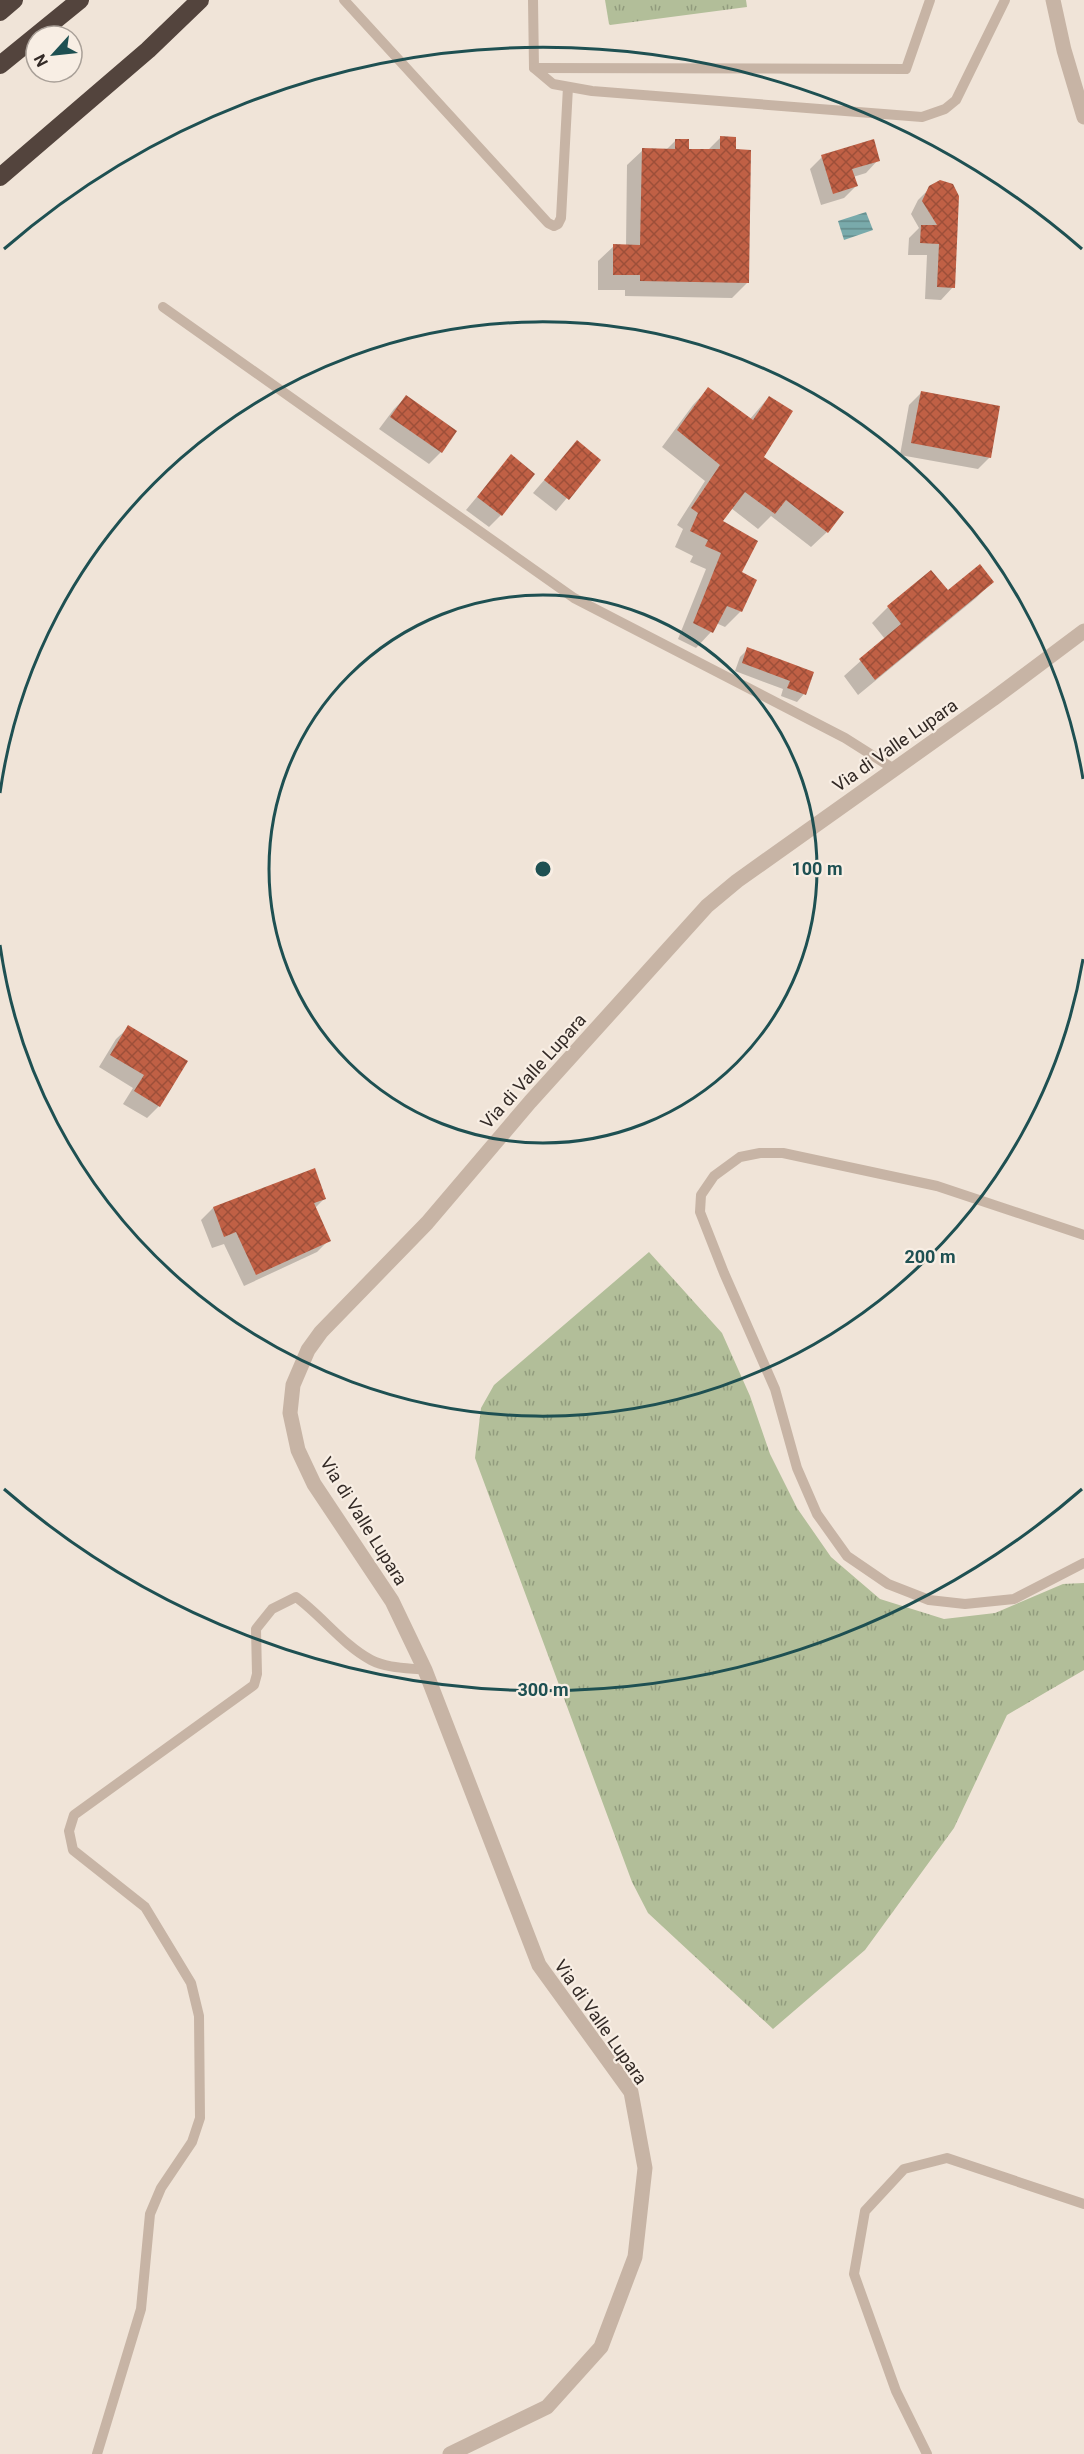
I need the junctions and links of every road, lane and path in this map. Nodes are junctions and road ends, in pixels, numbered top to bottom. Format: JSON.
{"nodes":[{"id":1,"x":14,"y":0,"type":"edge"},
{"id":2,"x":80,"y":0,"type":"edge"},
{"id":3,"x":200,"y":0,"type":"edge"},
{"id":4,"x":344,"y":0,"type":"edge"},
{"id":5,"x":533,"y":0,"type":"edge"},
{"id":6,"x":930,"y":0,"type":"edge"},
{"id":7,"x":1005,"y":0,"type":"edge"},
{"id":8,"x":1053,"y":0,"type":"edge"},
{"id":9,"x":0,"y":12,"type":"edge"},
{"id":10,"x":0,"y":65,"type":"edge"},
{"id":11,"x":534,"y":68,"type":"junction"},
{"id":12,"x":568,"y":87,"type":"junction"},
{"id":13,"x":1084,"y":117,"type":"edge"},
{"id":14,"x":0,"y":177,"type":"edge"},
{"id":15,"x":163,"y":307,"type":"dead end"},
{"id":16,"x":1084,"y":631,"type":"edge"},
{"id":17,"x":894,"y":769,"type":"junction"},
{"id":18,"x":1084,"y":1235,"type":"edge"},
{"id":19,"x":1084,"y":1563,"type":"edge"},
{"id":20,"x":425,"y":1670,"type":"junction"},
{"id":21,"x":1084,"y":2204,"type":"edge"},
{"id":22,"x":97,"y":2454,"type":"edge"},
{"id":23,"x":450,"y":2454,"type":"edge"},
{"id":24,"x":927,"y":2454,"type":"edge"}],
"edges":[{"from":1,"to":9,"type":"highway"},
{"from":2,"to":10,"type":"highway"},
{"from":3,"to":14,"type":"highway"},
{"from":4,"to":12,"type":"lane"},
{"from":5,"to":11,"type":"lane"},
{"from":6,"to":11,"type":"lane"},
{"from":7,"to":12,"type":"lane"},
{"from":8,"to":13,"type":"street"},
{"from":11,"to":12,"type":"lane"},
{"from":15,"to":17,"type":"lane"},
{"from":16,"to":17,"type":"street","name":"Via di Valle Lupara"},
{"from":17,"to":20,"type":"street","name":"Via di Valle Lupara"},
{"from":18,"to":19,"type":"lane"},
{"from":20,"to":22,"type":"lane"},
{"from":20,"to":23,"type":"street","name":"Via di Valle Lupara"},
{"from":21,"to":24,"type":"lane"}]}
